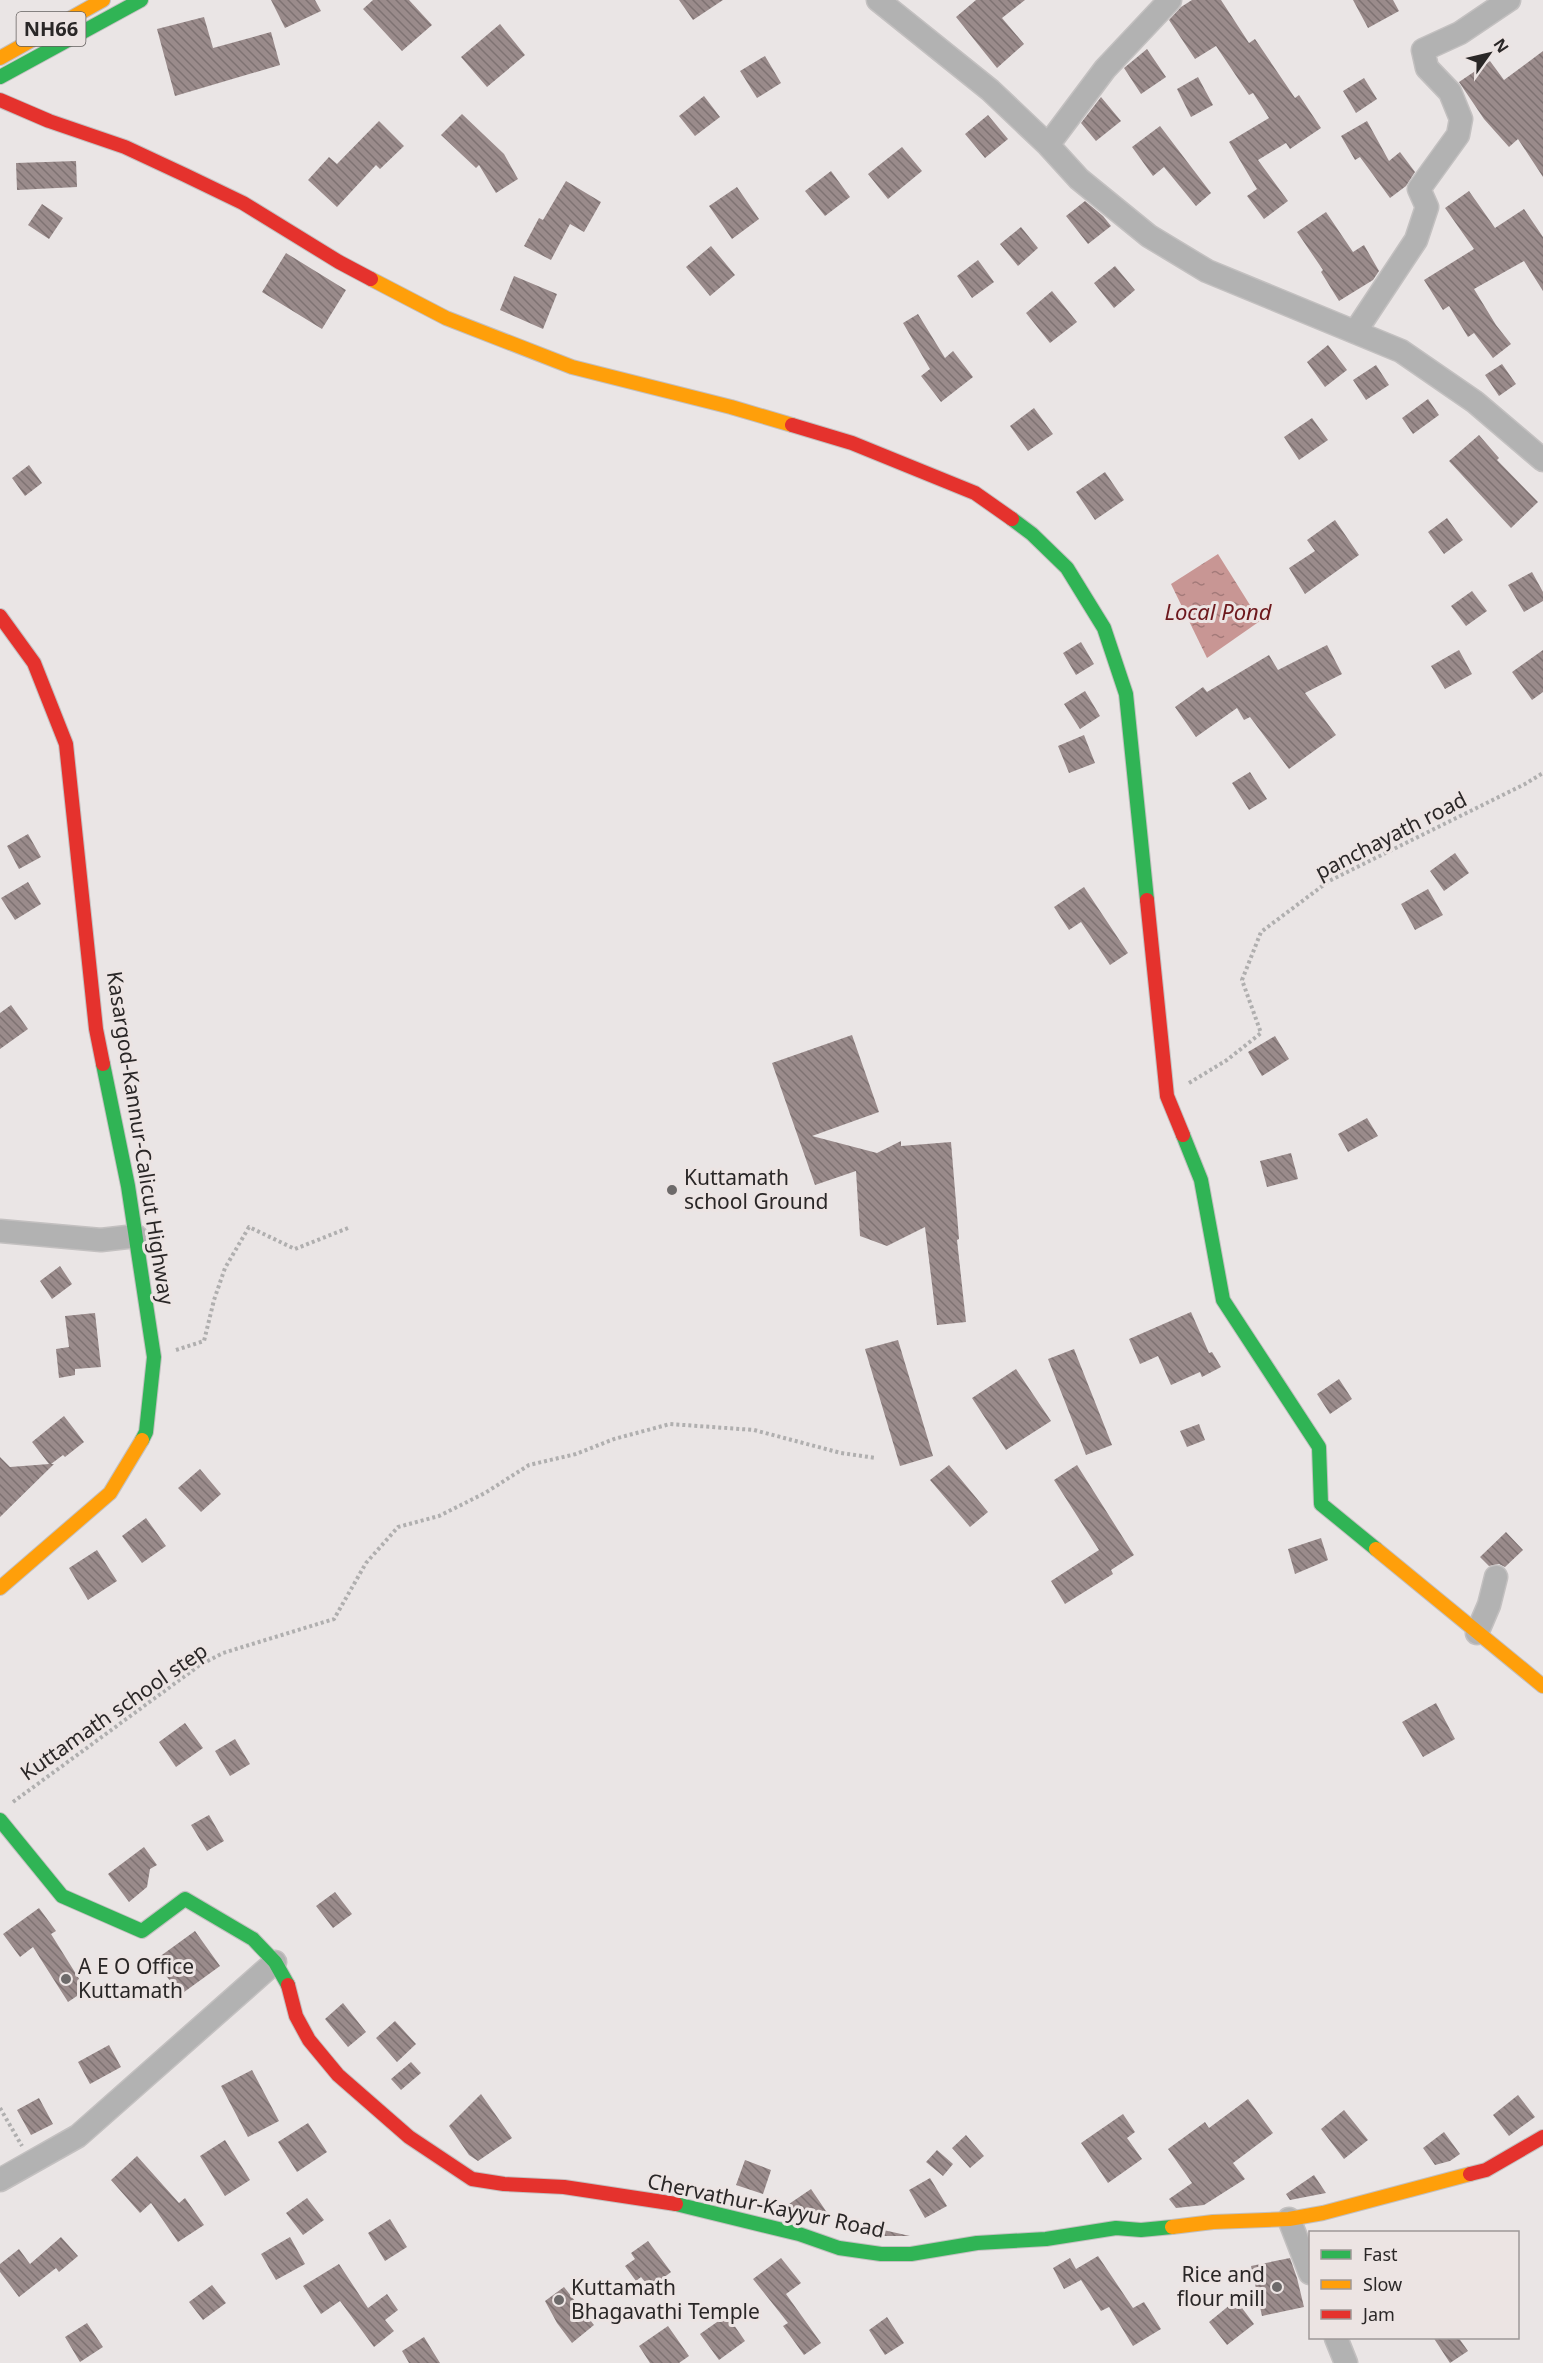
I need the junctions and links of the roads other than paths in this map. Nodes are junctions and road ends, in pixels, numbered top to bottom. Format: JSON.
{"nodes":[{"id":1,"x":103,"y":0,"type":"edge"},
{"id":2,"x":141,"y":0,"type":"edge"},
{"id":3,"x":878,"y":0,"type":"edge"},
{"id":4,"x":1170,"y":0,"type":"edge"},
{"id":5,"x":1509,"y":0,"type":"edge"},
{"id":6,"x":0,"y":58,"type":"edge"},
{"id":7,"x":0,"y":77,"type":"edge"},
{"id":8,"x":0,"y":100,"type":"edge"},
{"id":9,"x":1047,"y":145,"type":"junction"},
{"id":10,"x":1355,"y":332,"type":"junction"},
{"id":11,"x":1543,"y":460,"type":"edge"},
{"id":12,"x":0,"y":616,"type":"edge"},
{"id":13,"x":0,"y":1231,"type":"edge"},
{"id":14,"x":136,"y":1236,"type":"junction"},
{"id":15,"x":1496,"y":1577,"type":"dead end"},
{"id":16,"x":0,"y":1588,"type":"edge"},
{"id":17,"x":1477,"y":1633,"type":"junction"},
{"id":18,"x":1543,"y":1686,"type":"edge"},
{"id":19,"x":0,"y":1820,"type":"edge"},
{"id":20,"x":274,"y":1962,"type":"junction"},
{"id":21,"x":1543,"y":2137,"type":"edge"},
{"id":22,"x":0,"y":2180,"type":"edge"},
{"id":23,"x":1289,"y":2218,"type":"junction"},
{"id":24,"x":1309,"y":2268,"type":"edge"},
{"id":25,"x":1337,"y":2339,"type":"edge"},
{"id":26,"x":1346,"y":2363,"type":"edge"}],
"edges":[{"from":1,"to":6,"type":"main road","number":"NH66"},
{"from":2,"to":7,"type":"main road","number":"NH66"},
{"from":3,"to":9,"type":"street"},
{"from":4,"to":9,"type":"street"},
{"from":5,"to":10,"type":"street"},
{"from":8,"to":17,"type":"main road"},
{"from":9,"to":10,"type":"street"},
{"from":10,"to":11,"type":"street"},
{"from":12,"to":14,"type":"main road","name":"Kasargod-Kannur-Calicut Highway"},
{"from":13,"to":14,"type":"street"},
{"from":14,"to":16,"type":"main road","name":"Kasargod-Kannur-Calicut Highway"},
{"from":15,"to":17,"type":"street"},
{"from":17,"to":18,"type":"main road"},
{"from":19,"to":20,"type":"main road","name":"Chervathur-Kayyur Road"},
{"from":20,"to":22,"type":"street"},
{"from":20,"to":23,"type":"main road","name":"Chervathur-Kayyur Road"},
{"from":21,"to":23,"type":"main road","name":"Chervathur-Kayyur Road"},
{"from":23,"to":24,"type":"street"},
{"from":25,"to":26,"type":"street"}]}
